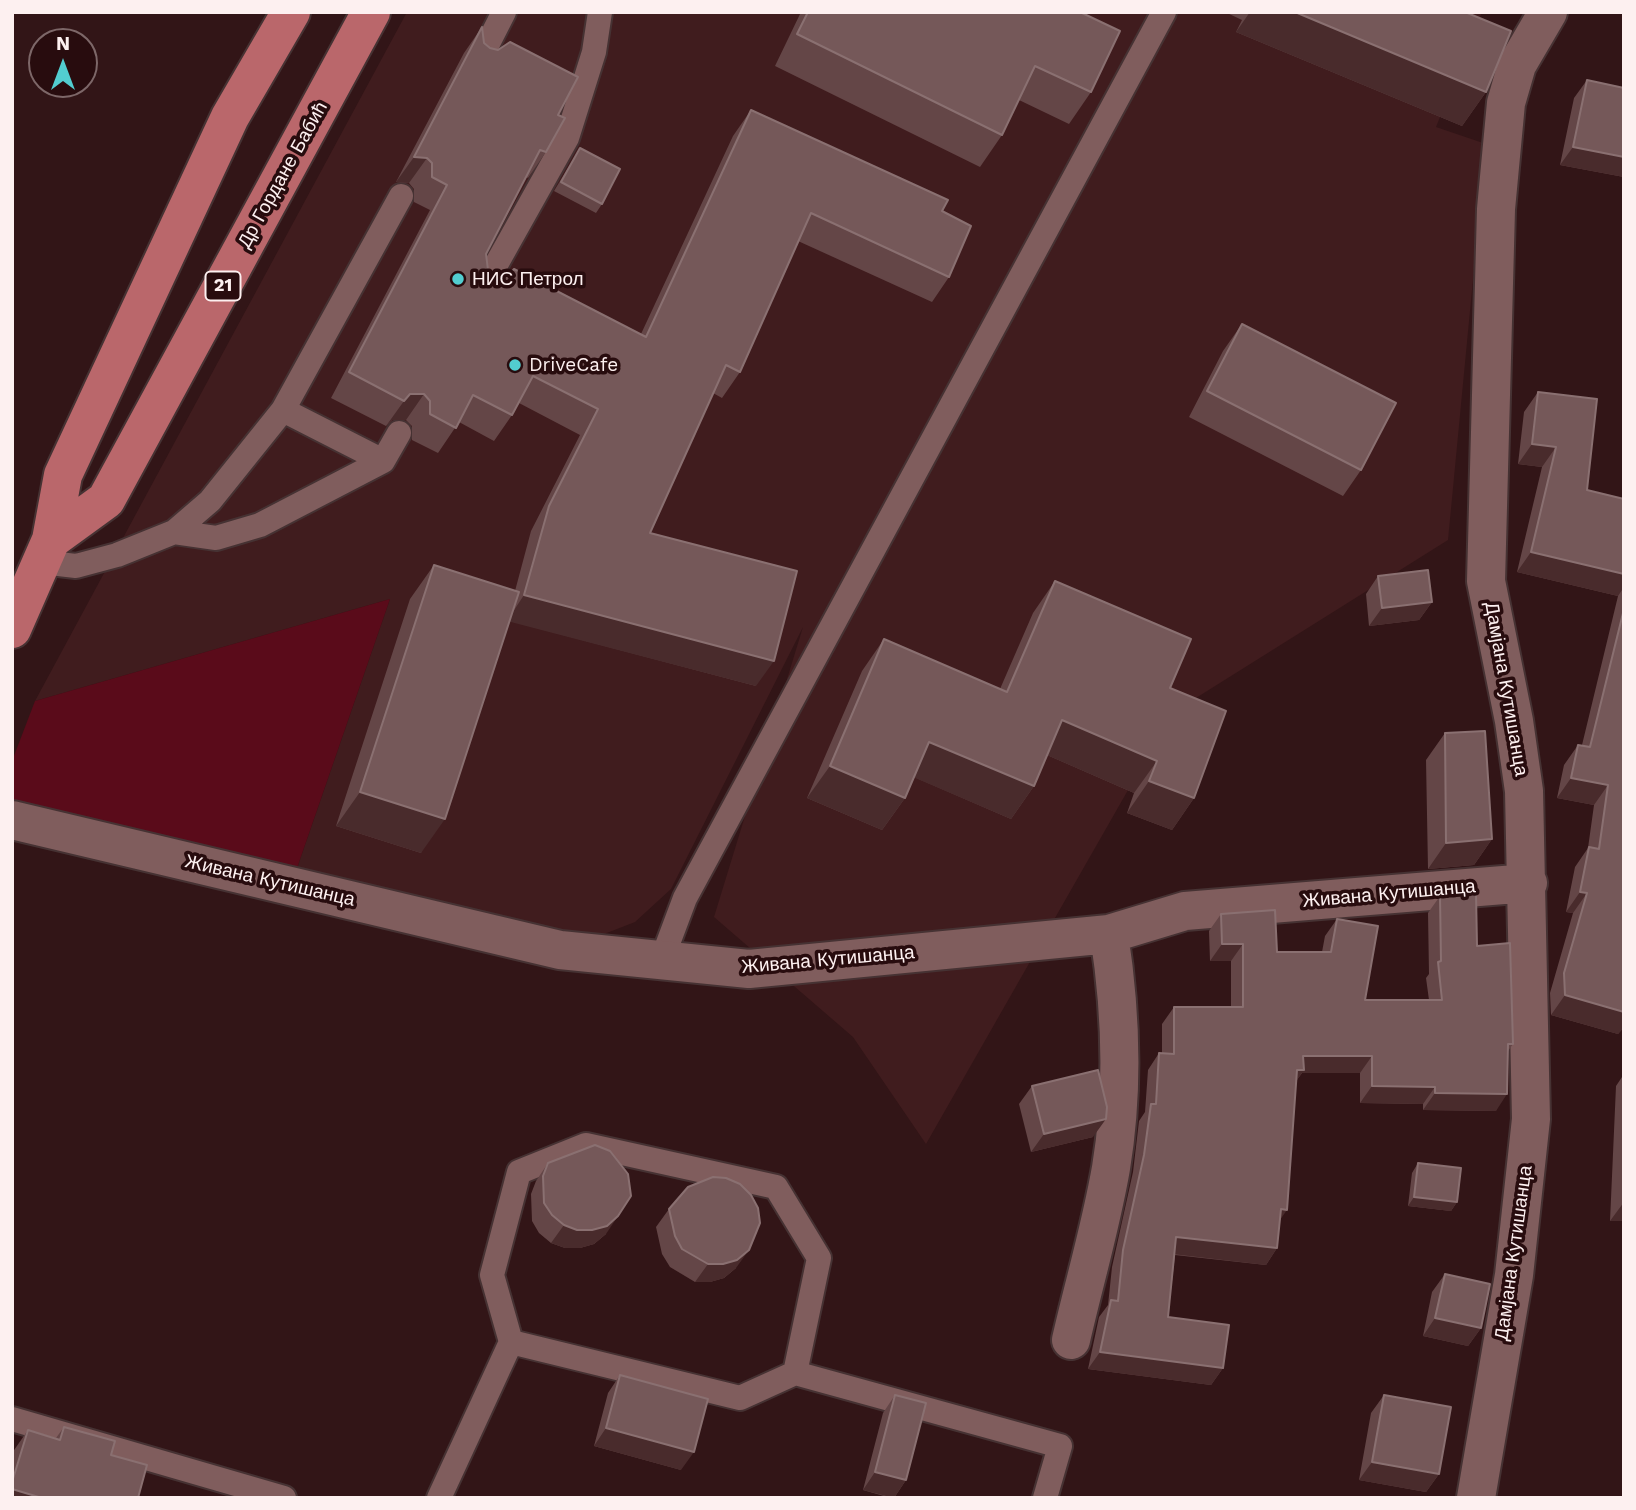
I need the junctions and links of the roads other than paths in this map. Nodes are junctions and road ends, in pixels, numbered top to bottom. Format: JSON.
{"nodes":[{"id":1,"x":291,"y":12,"type":"edge"},
{"id":2,"x":372,"y":12,"type":"edge"},
{"id":3,"x":504,"y":12,"type":"edge"},
{"id":4,"x":600,"y":12,"type":"edge"},
{"id":5,"x":1164,"y":12,"type":"edge"},
{"id":6,"x":1548,"y":12,"type":"edge"},
{"id":7,"x":479,"y":61,"type":"edge"},
{"id":8,"x":401,"y":195,"type":"dead end"},
{"id":9,"x":483,"y":288,"type":"edge"},
{"id":10,"x":284,"y":410,"type":"junction"},
{"id":11,"x":399,"y":433,"type":"dead end"},
{"id":12,"x":383,"y":461,"type":"junction"},
{"id":13,"x":174,"y":532,"type":"junction"},
{"id":14,"x":46,"y":551,"type":"junction"},
{"id":15,"x":12,"y":629,"type":"edge"},
{"id":16,"x":12,"y":820,"type":"edge"},
{"id":17,"x":1528,"y":883,"type":"junction"},
{"id":18,"x":1109,"y":934,"type":"junction"},
{"id":19,"x":661,"y":962,"type":"junction"},
{"id":20,"x":1070,"y":1340,"type":"dead end"},
{"id":21,"x":511,"y":1342,"type":"junction"},
{"id":22,"x":795,"y":1373,"type":"junction"},
{"id":23,"x":12,"y":1419,"type":"edge"},
{"id":24,"x":284,"y":1498,"type":"edge"},
{"id":25,"x":439,"y":1498,"type":"edge"},
{"id":26,"x":1045,"y":1498,"type":"edge"},
{"id":27,"x":1476,"y":1498,"type":"edge"}],
"edges":[{"from":1,"to":14,"type":"main road"},
{"from":2,"to":14,"type":"main road","name":"Др Гордане Бабић","number":"21"},
{"from":3,"to":7,"type":"lane"},
{"from":4,"to":9,"type":"lane"},
{"from":5,"to":19,"type":"lane"},
{"from":6,"to":17,"type":"street","name":"Дамјана Кутишанца"},
{"from":8,"to":10,"type":"lane"},
{"from":10,"to":12,"type":"lane"},
{"from":10,"to":13,"type":"lane"},
{"from":11,"to":12,"type":"lane"},
{"from":12,"to":13,"type":"lane"},
{"from":13,"to":14,"type":"lane"},
{"from":14,"to":15,"type":"main road"},
{"from":16,"to":19,"type":"street","name":"Живана Кутишанца"},
{"from":17,"to":18,"type":"street","name":"Живана Кутишанца"},
{"from":17,"to":27,"type":"street","name":"Дамјана Кутишанца"},
{"from":18,"to":19,"type":"street","name":"Живана Кутишанца"},
{"from":18,"to":20,"type":"street"},
{"from":21,"to":22,"type":"lane"},
{"from":21,"to":22,"type":"lane"},
{"from":21,"to":25,"type":"lane"},
{"from":22,"to":26,"type":"lane"},
{"from":23,"to":24,"type":"lane"}]}
